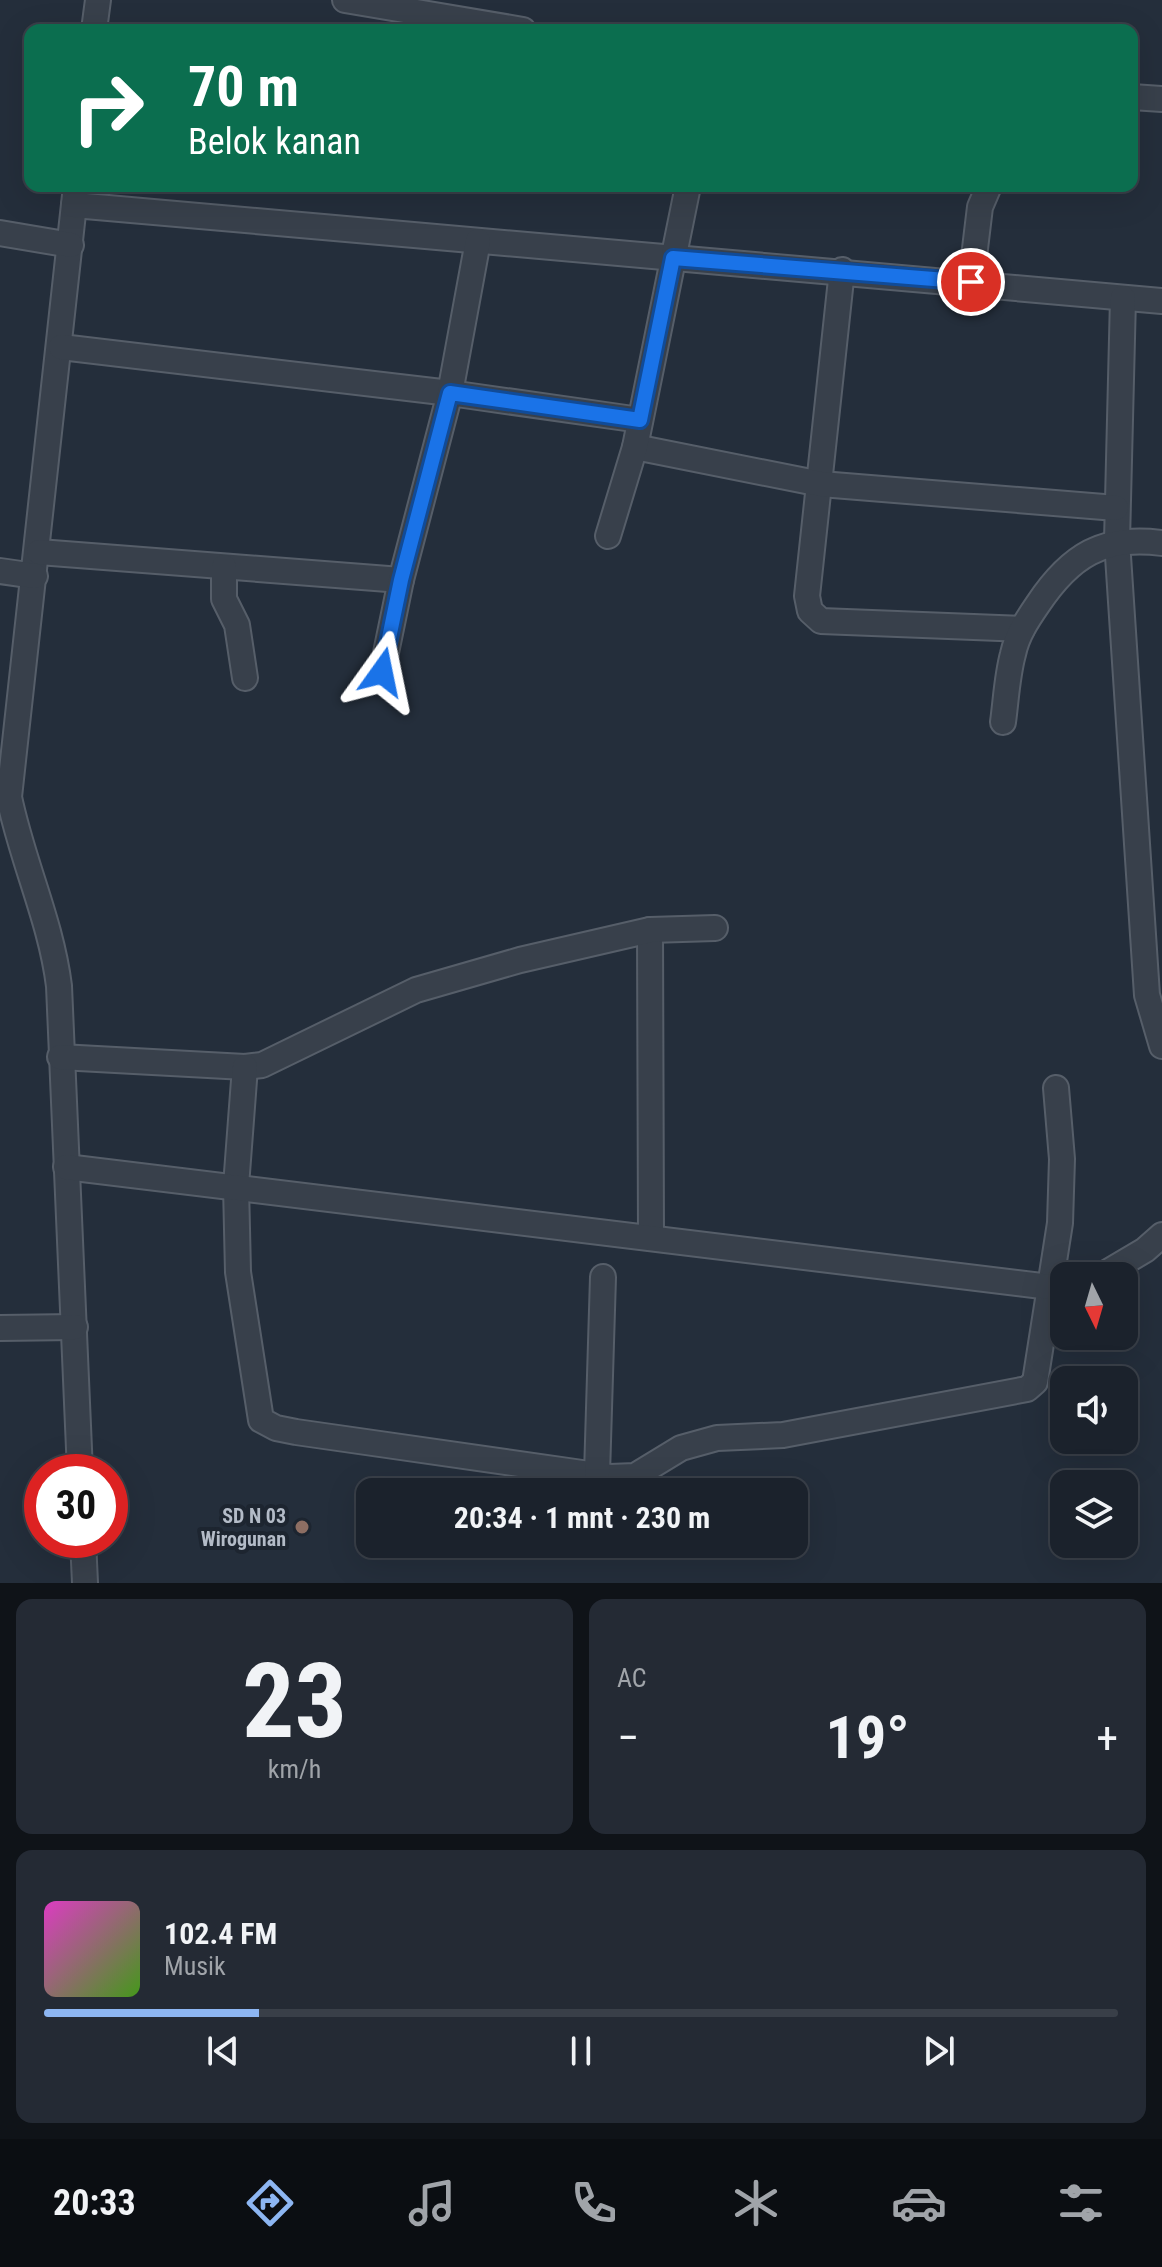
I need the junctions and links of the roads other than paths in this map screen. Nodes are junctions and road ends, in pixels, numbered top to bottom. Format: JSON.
{"nodes":[{"id":1,"x":98,"y":0,"type":"edge"},
{"id":2,"x":345,"y":0,"type":"edge"},
{"id":3,"x":95,"y":24,"type":"edge"},
{"id":4,"x":487,"y":24,"type":"edge"},
{"id":5,"x":1138,"y":97,"type":"edge"},
{"id":6,"x":1162,"y":99,"type":"edge"},
{"id":7,"x":687,"y":192,"type":"edge"},
{"id":8,"x":986,"y":192,"type":"edge"},
{"id":9,"x":75,"y":195,"type":"edge"},
{"id":10,"x":0,"y":233,"type":"edge"},
{"id":11,"x":478,"y":241,"type":"junction"},
{"id":12,"x":71,"y":245,"type":"junction"},
{"id":13,"x":673,"y":258,"type":"junction"},
{"id":14,"x":842,"y":270,"type":"junction"},
{"id":15,"x":971,"y":282,"type":"junction"},
{"id":16,"x":1123,"y":298,"type":"junction"},
{"id":17,"x":1162,"y":301,"type":"edge"},
{"id":18,"x":61,"y":347,"type":"junction"},
{"id":19,"x":450,"y":393,"type":"junction"},
{"id":20,"x":640,"y":420,"type":"junction"},
{"id":21,"x":635,"y":447,"type":"junction"},
{"id":22,"x":821,"y":484,"type":"junction"},
{"id":23,"x":1116,"y":508,"type":"junction"},
{"id":24,"x":608,"y":536,"type":"dead end"},
{"id":25,"x":1117,"y":541,"type":"junction"},
{"id":26,"x":1162,"y":543,"type":"edge"},
{"id":27,"x":37,"y":564,"type":"junction"},
{"id":28,"x":224,"y":567,"type":"junction"},
{"id":29,"x":0,"y":571,"type":"edge"},
{"id":30,"x":401,"y":580,"type":"junction"},
{"id":31,"x":1022,"y":629,"type":"junction"},
{"id":32,"x":382,"y":672,"type":"dead end"},
{"id":33,"x":245,"y":678,"type":"dead end"},
{"id":34,"x":1003,"y":722,"type":"dead end"},
{"id":35,"x":5,"y":796,"type":"edge"},
{"id":36,"x":715,"y":928,"type":"dead end"},
{"id":37,"x":650,"y":930,"type":"junction"},
{"id":38,"x":1153,"y":971,"type":"edge"},
{"id":39,"x":1162,"y":1046,"type":"edge"},
{"id":40,"x":60,"y":1057,"type":"junction"},
{"id":41,"x":245,"y":1067,"type":"junction"},
{"id":42,"x":1056,"y":1088,"type":"dead end"},
{"id":43,"x":66,"y":1167,"type":"junction"},
{"id":44,"x":236,"y":1186,"type":"junction"},
{"id":45,"x":1162,"y":1235,"type":"edge"},
{"id":46,"x":651,"y":1238,"type":"junction"},
{"id":47,"x":1058,"y":1262,"type":"edge"},
{"id":48,"x":1125,"y":1262,"type":"edge"},
{"id":49,"x":603,"y":1277,"type":"dead end"},
{"id":50,"x":1050,"y":1285,"type":"edge"},
{"id":51,"x":1050,"y":1319,"type":"edge"},
{"id":52,"x":75,"y":1327,"type":"junction"},
{"id":53,"x":0,"y":1328,"type":"edge"},
{"id":54,"x":79,"y":1454,"type":"edge"},
{"id":55,"x":597,"y":1474,"type":"junction"},
{"id":56,"x":84,"y":1558,"type":"edge"},
{"id":57,"x":85,"y":1583,"type":"edge"}],
"edges":[{"from":1,"to":3,"type":"street"},
{"from":2,"to":4,"type":"street"},
{"from":5,"to":6,"type":"street"},
{"from":7,"to":13,"type":"street"},
{"from":8,"to":15,"type":"street"},
{"from":9,"to":11,"type":"street"},
{"from":9,"to":12,"type":"street"},
{"from":10,"to":12,"type":"street"},
{"from":11,"to":13,"type":"street"},
{"from":11,"to":19,"type":"street"},
{"from":12,"to":18,"type":"street"},
{"from":13,"to":14,"type":"street"},
{"from":13,"to":20,"type":"street"},
{"from":14,"to":15,"type":"street"},
{"from":14,"to":22,"type":"street"},
{"from":15,"to":16,"type":"street"},
{"from":16,"to":17,"type":"street"},
{"from":16,"to":23,"type":"street"},
{"from":18,"to":19,"type":"street"},
{"from":18,"to":27,"type":"street"},
{"from":19,"to":20,"type":"street"},
{"from":19,"to":30,"type":"street"},
{"from":20,"to":21,"type":"street"},
{"from":21,"to":22,"type":"street"},
{"from":21,"to":24,"type":"street"},
{"from":22,"to":23,"type":"street"},
{"from":22,"to":31,"type":"street"},
{"from":23,"to":25,"type":"street"},
{"from":25,"to":26,"type":"street"},
{"from":25,"to":31,"type":"street"},
{"from":25,"to":38,"type":"street"},
{"from":27,"to":28,"type":"street"},
{"from":27,"to":29,"type":"street"},
{"from":27,"to":35,"type":"street"},
{"from":28,"to":30,"type":"street"},
{"from":28,"to":33,"type":"street"},
{"from":30,"to":32,"type":"street"},
{"from":31,"to":34,"type":"street"},
{"from":35,"to":40,"type":"street"},
{"from":36,"to":37,"type":"street"},
{"from":37,"to":41,"type":"street"},
{"from":37,"to":46,"type":"street"},
{"from":38,"to":39,"type":"street"},
{"from":40,"to":41,"type":"street"},
{"from":40,"to":43,"type":"street"},
{"from":41,"to":44,"type":"street"},
{"from":42,"to":47,"type":"street"},
{"from":43,"to":44,"type":"street"},
{"from":43,"to":52,"type":"street"},
{"from":44,"to":46,"type":"street"},
{"from":44,"to":55,"type":"street"},
{"from":45,"to":48,"type":"street"},
{"from":46,"to":50,"type":"street"},
{"from":49,"to":55,"type":"street"},
{"from":51,"to":55,"type":"street"},
{"from":52,"to":53,"type":"street"},
{"from":52,"to":54,"type":"street"},
{"from":56,"to":57,"type":"street"}]}
